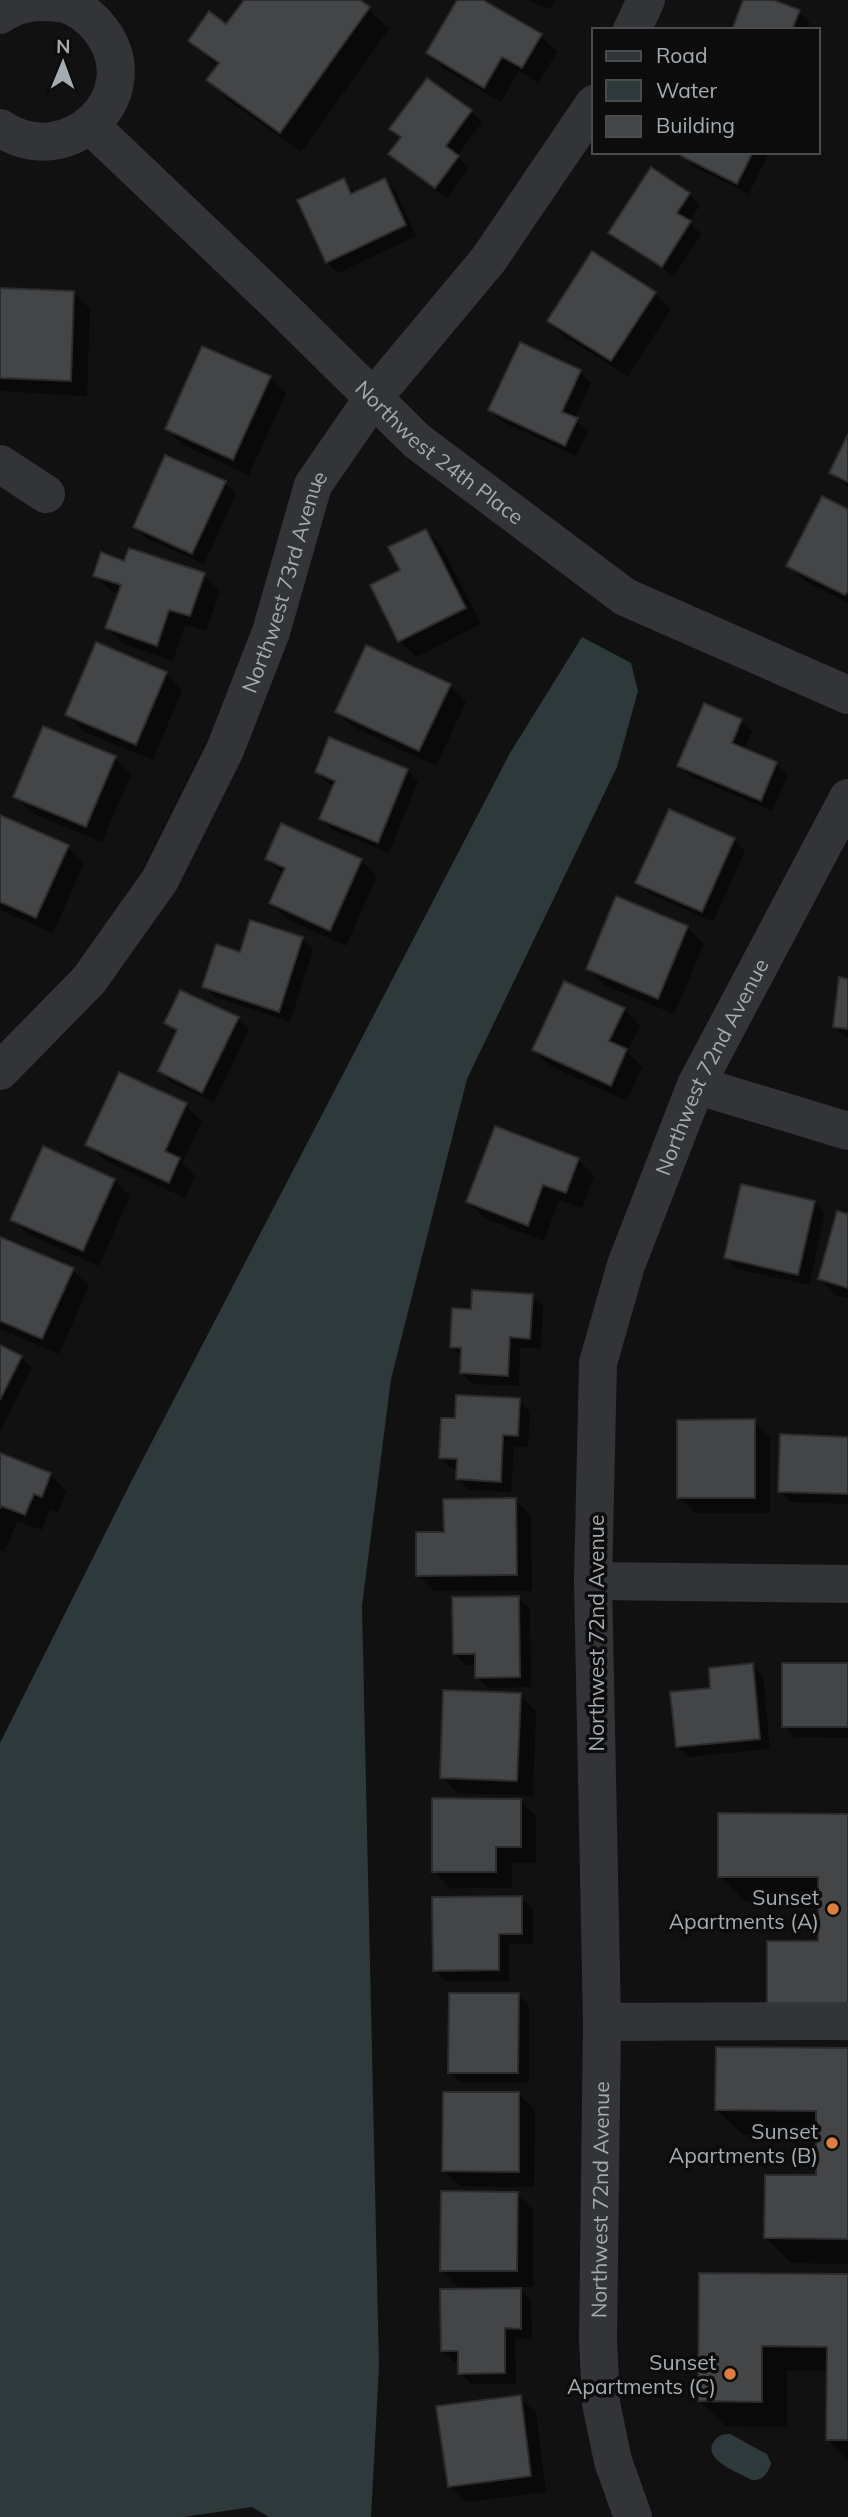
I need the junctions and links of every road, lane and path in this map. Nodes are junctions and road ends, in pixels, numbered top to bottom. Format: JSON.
{"nodes":[{"id":1,"x":646,"y":0,"type":"edge"},
{"id":2,"x":98,"y":9,"type":"edge"},
{"id":3,"x":0,"y":15,"type":"edge"},
{"id":4,"x":633,"y":28,"type":"edge"},
{"id":5,"x":592,"y":107,"type":"edge"},
{"id":6,"x":91,"y":126,"type":"junction"},
{"id":7,"x":1,"y":130,"type":"edge"},
{"id":8,"x":373,"y":398,"type":"junction"},
{"id":9,"x":0,"y":464,"type":"edge"},
{"id":10,"x":46,"y":494,"type":"dead end"},
{"id":11,"x":848,"y":695,"type":"edge"},
{"id":12,"x":848,"y":798,"type":"edge"},
{"id":13,"x":0,"y":1071,"type":"edge"},
{"id":14,"x":696,"y":1085,"type":"junction"},
{"id":15,"x":848,"y":1131,"type":"edge"},
{"id":16,"x":593,"y":1581,"type":"junction"},
{"id":17,"x":848,"y":1584,"type":"edge"},
{"id":18,"x":848,"y":2021,"type":"edge"},
{"id":19,"x":601,"y":2022,"type":"junction"},
{"id":20,"x":633,"y":2517,"type":"edge"}],
"edges":[{"from":1,"to":4,"type":"street"},
{"from":2,"to":3,"type":"street"},
{"from":2,"to":6,"type":"street"},
{"from":5,"to":8,"type":"street","name":"Northwest 73rd Avenue"},
{"from":6,"to":7,"type":"street"},
{"from":6,"to":8,"type":"street","name":"Northwest 24th Place"},
{"from":8,"to":11,"type":"street","name":"Northwest 24th Place"},
{"from":8,"to":13,"type":"street","name":"Northwest 73rd Avenue"},
{"from":9,"to":10,"type":"street"},
{"from":12,"to":14,"type":"street","name":"Northwest 72nd Avenue"},
{"from":14,"to":15,"type":"street"},
{"from":14,"to":16,"type":"street","name":"Northwest 72nd Avenue"},
{"from":16,"to":17,"type":"street"},
{"from":16,"to":19,"type":"street","name":"Northwest 72nd Avenue"},
{"from":18,"to":19,"type":"street"},
{"from":19,"to":20,"type":"street","name":"Northwest 72nd Avenue"}]}
